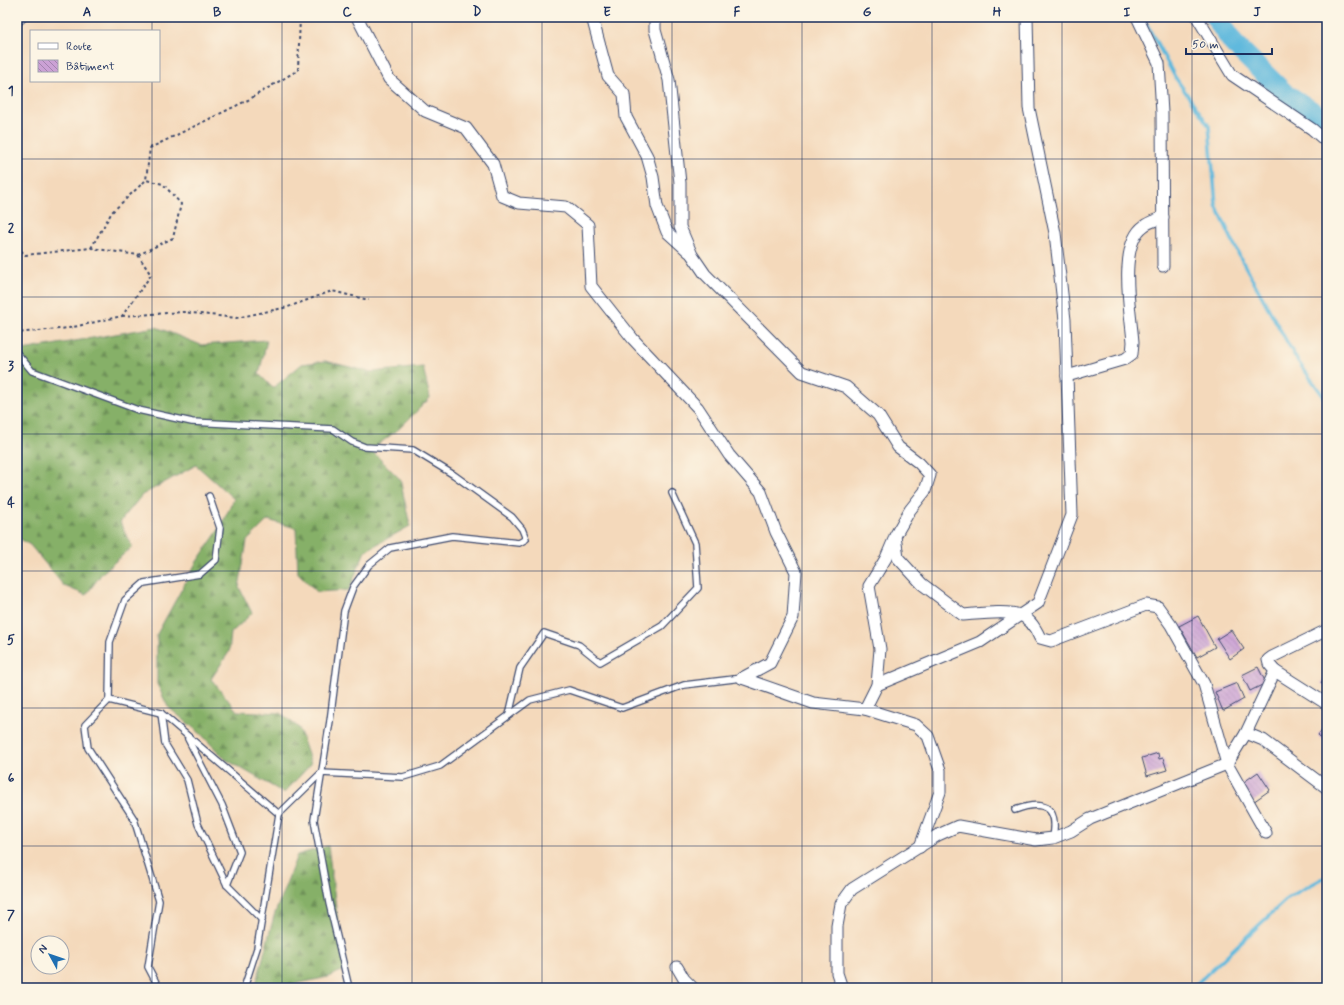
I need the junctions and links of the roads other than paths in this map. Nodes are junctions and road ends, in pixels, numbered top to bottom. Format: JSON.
{"nodes":[{"id":1,"x":21,"y":17,"type":"edge"},
{"id":2,"x":357,"y":17,"type":"edge"},
{"id":3,"x":592,"y":17,"type":"edge"},
{"id":4,"x":655,"y":17,"type":"edge"},
{"id":5,"x":1027,"y":17,"type":"edge"},
{"id":6,"x":1136,"y":17,"type":"edge"},
{"id":7,"x":1197,"y":17,"type":"edge"},
{"id":8,"x":17,"y":20,"type":"edge"},
{"id":9,"x":1327,"y":142,"type":"edge"},
{"id":10,"x":1164,"y":217,"type":"junction"},
{"id":11,"x":692,"y":255,"type":"junction"},
{"id":12,"x":1164,"y":266,"type":"dead end"},
{"id":13,"x":17,"y":353,"type":"edge"},
{"id":14,"x":1067,"y":376,"type":"junction"},
{"id":15,"x":672,"y":493,"type":"dead end"},
{"id":16,"x":209,"y":496,"type":"dead end"},
{"id":17,"x":895,"y":536,"type":"junction"},
{"id":18,"x":1021,"y":615,"type":"junction"},
{"id":19,"x":1326,"y":632,"type":"edge"},
{"id":20,"x":1276,"y":671,"type":"junction"},
{"id":21,"x":742,"y":678,"type":"junction"},
{"id":22,"x":877,"y":685,"type":"junction"},
{"id":23,"x":109,"y":700,"type":"junction"},
{"id":24,"x":1327,"y":704,"type":"edge"},
{"id":25,"x":865,"y":709,"type":"junction"},
{"id":26,"x":161,"y":713,"type":"junction"},
{"id":27,"x":509,"y":715,"type":"junction"},
{"id":28,"x":1246,"y":733,"type":"junction"},
{"id":29,"x":187,"y":736,"type":"junction"},
{"id":30,"x":1227,"y":764,"type":"junction"},
{"id":31,"x":321,"y":773,"type":"junction"},
{"id":32,"x":1327,"y":788,"type":"edge"},
{"id":33,"x":1015,"y":810,"type":"dead end"},
{"id":34,"x":279,"y":814,"type":"junction"},
{"id":35,"x":1266,"y":833,"type":"dead end"},
{"id":36,"x":1053,"y":838,"type":"junction"},
{"id":37,"x":920,"y":847,"type":"junction"},
{"id":38,"x":227,"y":885,"type":"junction"},
{"id":39,"x":262,"y":920,"type":"junction"},
{"id":40,"x":677,"y":967,"type":"dead end"},
{"id":41,"x":159,"y":988,"type":"edge"},
{"id":42,"x":244,"y":988,"type":"edge"},
{"id":43,"x":349,"y":988,"type":"edge"},
{"id":44,"x":692,"y":988,"type":"edge"},
{"id":45,"x":842,"y":988,"type":"edge"}],
"edges":[{"from":1,"to":8,"type":"street"},
{"from":2,"to":21,"type":"street"},
{"from":3,"to":11,"type":"street"},
{"from":4,"to":11,"type":"street"},
{"from":5,"to":14,"type":"street"},
{"from":6,"to":10,"type":"street"},
{"from":7,"to":9,"type":"street"},
{"from":10,"to":12,"type":"street"},
{"from":10,"to":14,"type":"street"},
{"from":11,"to":17,"type":"street"},
{"from":13,"to":31,"type":"lane"},
{"from":14,"to":18,"type":"street"},
{"from":15,"to":27,"type":"lane"},
{"from":16,"to":23,"type":"lane"},
{"from":17,"to":18,"type":"street"},
{"from":17,"to":22,"type":"street"},
{"from":18,"to":22,"type":"street"},
{"from":18,"to":30,"type":"street"},
{"from":19,"to":20,"type":"street"},
{"from":20,"to":24,"type":"street"},
{"from":20,"to":28,"type":"street"},
{"from":21,"to":25,"type":"street"},
{"from":21,"to":27,"type":"lane"},
{"from":22,"to":25,"type":"street"},
{"from":23,"to":26,"type":"lane"},
{"from":23,"to":41,"type":"lane"},
{"from":25,"to":37,"type":"street"},
{"from":26,"to":29,"type":"lane"},
{"from":26,"to":38,"type":"lane"},
{"from":27,"to":31,"type":"lane"},
{"from":28,"to":30,"type":"street"},
{"from":28,"to":32,"type":"street"},
{"from":29,"to":34,"type":"lane"},
{"from":29,"to":38,"type":"lane"},
{"from":30,"to":35,"type":"street"},
{"from":30,"to":36,"type":"street"},
{"from":31,"to":34,"type":"lane"},
{"from":31,"to":43,"type":"lane"},
{"from":33,"to":36,"type":"lane"},
{"from":34,"to":39,"type":"lane"},
{"from":36,"to":37,"type":"street"},
{"from":37,"to":45,"type":"street"},
{"from":38,"to":39,"type":"lane"},
{"from":39,"to":42,"type":"lane"},
{"from":40,"to":44,"type":"street"}]}
